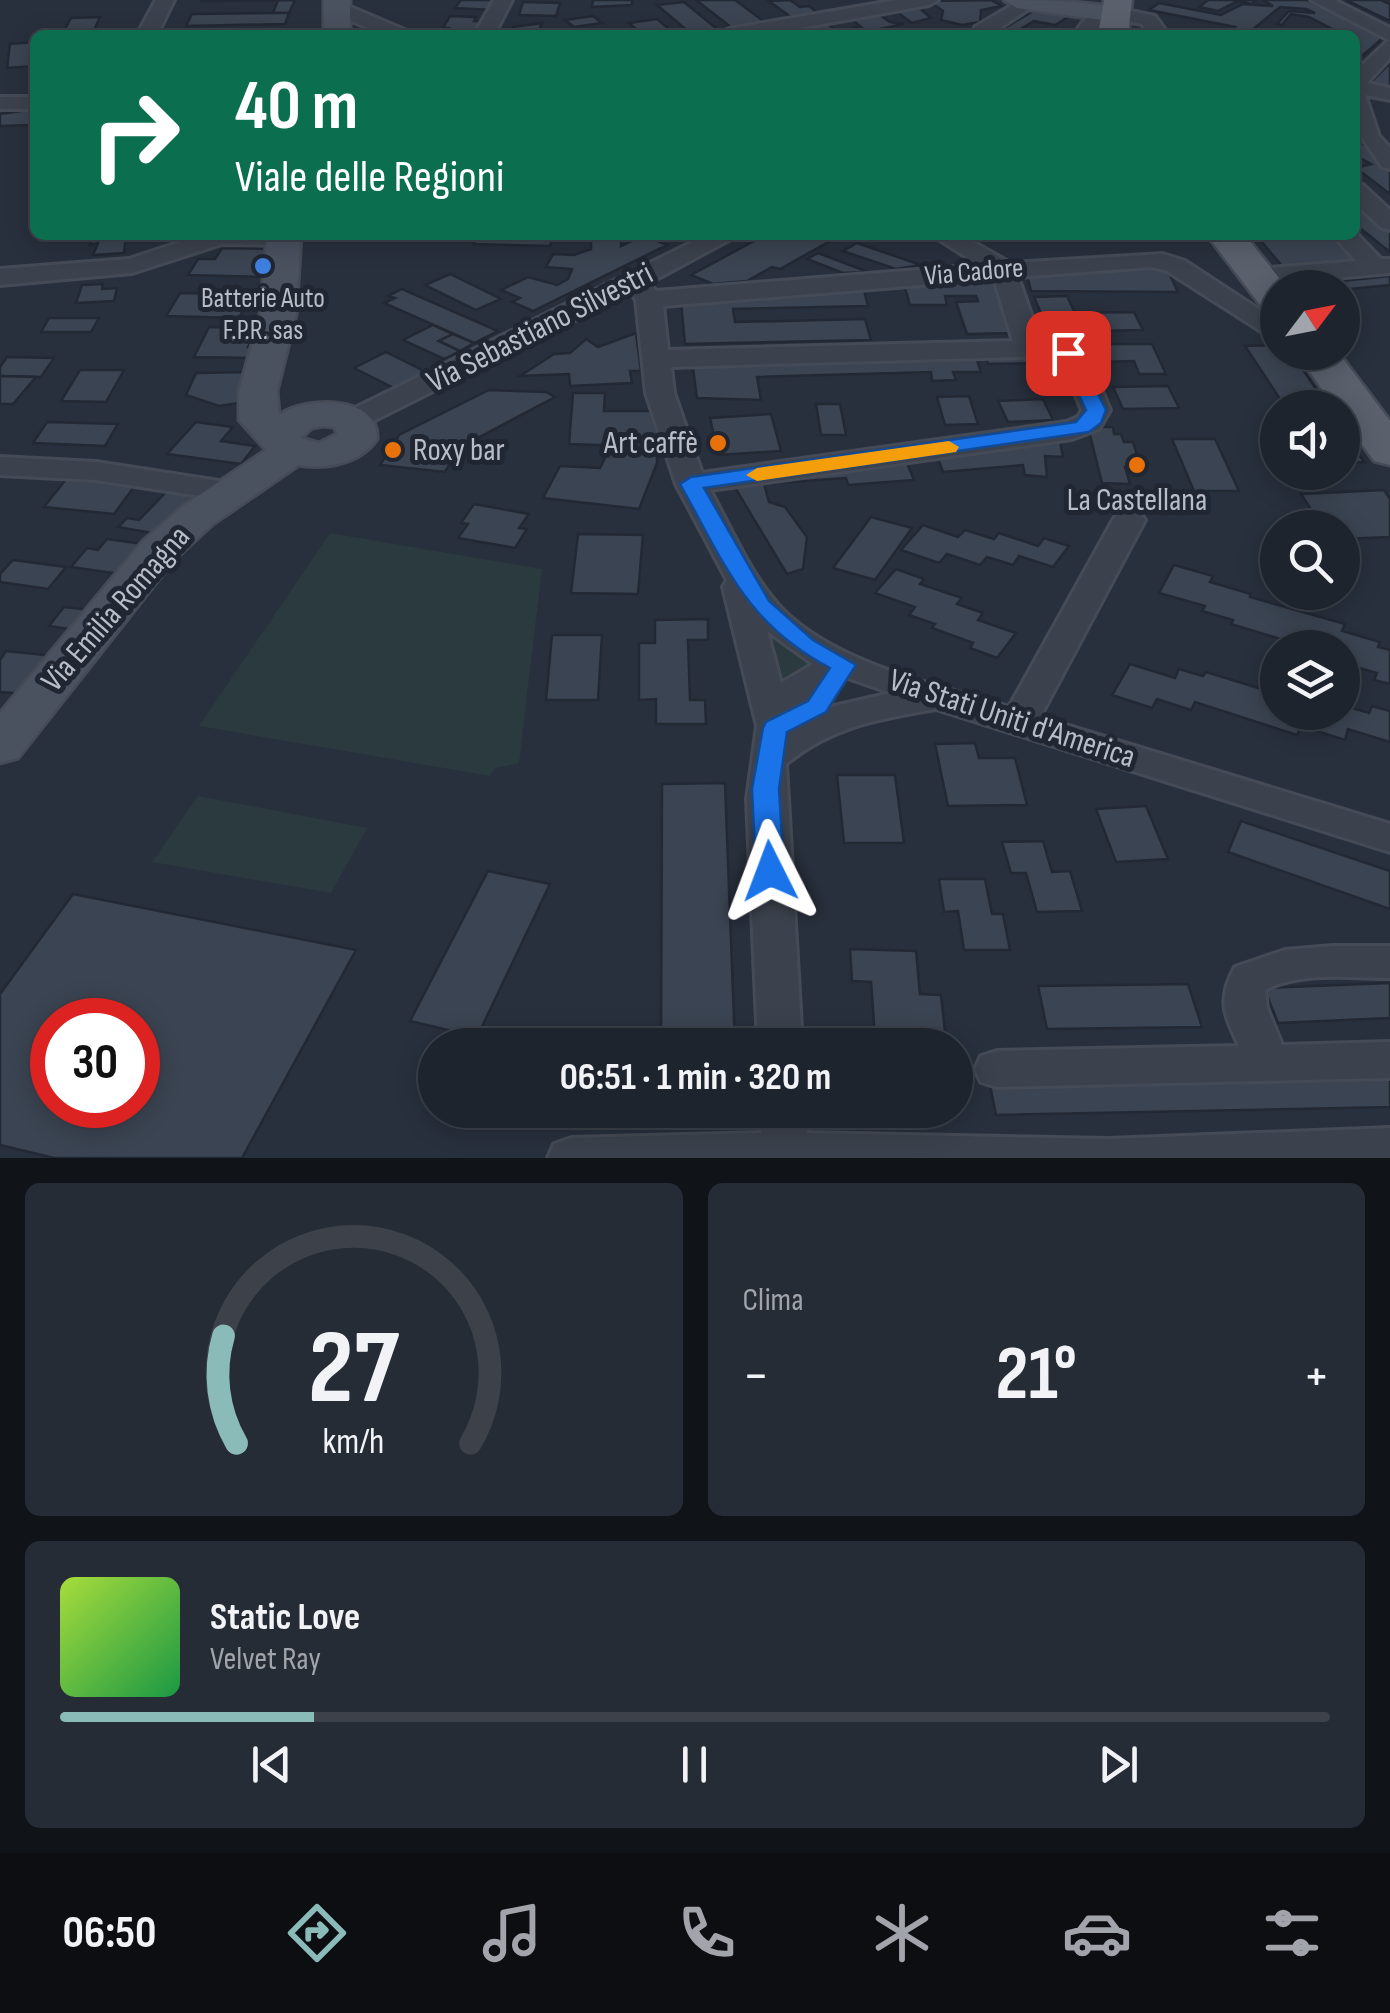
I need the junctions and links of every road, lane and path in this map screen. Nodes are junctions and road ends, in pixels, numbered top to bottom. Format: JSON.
{"nodes":[{"id":1,"x":165,"y":0,"type":"edge"},
{"id":2,"x":503,"y":0,"type":"edge"},
{"id":3,"x":930,"y":0,"type":"edge"},
{"id":4,"x":1320,"y":0,"type":"edge"},
{"id":5,"x":330,"y":2,"type":"edge"},
{"id":6,"x":1023,"y":2,"type":"edge"},
{"id":7,"x":1113,"y":16,"type":"edge"},
{"id":8,"x":150,"y":30,"type":"edge"},
{"id":9,"x":319,"y":30,"type":"edge"},
{"id":10,"x":336,"y":30,"type":"edge"},
{"id":11,"x":389,"y":30,"type":"edge"},
{"id":12,"x":487,"y":30,"type":"edge"},
{"id":13,"x":788,"y":30,"type":"edge"},
{"id":14,"x":985,"y":30,"type":"edge"},
{"id":15,"x":1087,"y":30,"type":"edge"},
{"id":16,"x":1155,"y":30,"type":"edge"},
{"id":17,"x":1390,"y":35,"type":"edge"},
{"id":18,"x":1390,"y":46,"type":"edge"},
{"id":19,"x":1360,"y":79,"type":"edge"},
{"id":20,"x":1360,"y":86,"type":"edge"},
{"id":21,"x":1390,"y":94,"type":"edge"},
{"id":22,"x":0,"y":103,"type":"edge"},
{"id":23,"x":30,"y":103,"type":"edge"},
{"id":24,"x":1360,"y":116,"type":"edge"},
{"id":25,"x":1389,"y":160,"type":"edge"},
{"id":26,"x":1360,"y":195,"type":"edge"},
{"id":27,"x":1390,"y":223,"type":"edge"},
{"id":28,"x":211,"y":240,"type":"edge"},
{"id":29,"x":289,"y":240,"type":"edge"},
{"id":30,"x":705,"y":240,"type":"edge"},
{"id":31,"x":953,"y":240,"type":"edge"},
{"id":32,"x":1230,"y":240,"type":"edge"},
{"id":33,"x":1351,"y":240,"type":"edge"},
{"id":34,"x":1382,"y":267,"type":"edge"},
{"id":35,"x":1003,"y":269,"type":"junction"},
{"id":36,"x":0,"y":277,"type":"edge"},
{"id":37,"x":1260,"y":280,"type":"edge"},
{"id":38,"x":642,"y":290,"type":"junction"},
{"id":39,"x":1260,"y":322,"type":"edge"},
{"id":40,"x":1029,"y":348,"type":"junction"},
{"id":41,"x":654,"y":359,"type":"junction"},
{"id":42,"x":1326,"y":370,"type":"edge"},
{"id":43,"x":353,"y":420,"type":"joint"},
{"id":44,"x":288,"y":437,"type":"junction"},
{"id":45,"x":1390,"y":451,"type":"edge"},
{"id":46,"x":0,"y":466,"type":"edge"},
{"id":47,"x":691,"y":484,"type":"junction"},
{"id":48,"x":232,"y":492,"type":"junction"},
{"id":49,"x":1130,"y":520,"type":"dead end"},
{"id":50,"x":730,"y":559,"type":"junction"},
{"id":51,"x":844,"y":665,"type":"junction"},
{"id":52,"x":940,"y":698,"type":"junction"},
{"id":53,"x":1019,"y":722,"type":"junction"},
{"id":54,"x":772,"y":743,"type":"junction"},
{"id":55,"x":0,"y":746,"type":"edge"},
{"id":56,"x":1390,"y":838,"type":"edge"},
{"id":57,"x":1390,"y":962,"type":"edge"},
{"id":58,"x":779,"y":1028,"type":"edge"},
{"id":59,"x":1390,"y":1060,"type":"edge"},
{"id":60,"x":1268,"y":1064,"type":"junction"},
{"id":61,"x":997,"y":1070,"type":"dead end"},
{"id":62,"x":785,"y":1140,"type":"edge"},
{"id":63,"x":1390,"y":1147,"type":"edge"},
{"id":64,"x":571,"y":1158,"type":"edge"},
{"id":65,"x":1108,"y":1158,"type":"edge"}],
"edges":[{"from":1,"to":8,"type":"street"},
{"from":2,"to":12,"type":"street"},
{"from":3,"to":13,"type":"street"},
{"from":4,"to":17,"type":"street"},
{"from":5,"to":9,"type":"main road"},
{"from":5,"to":10,"type":"main road"},
{"from":5,"to":11,"type":"street"},
{"from":6,"to":7,"type":"main road"},
{"from":6,"to":14,"type":"street"},
{"from":7,"to":15,"type":"street"},
{"from":7,"to":16,"type":"street"},
{"from":18,"to":19,"type":"street"},
{"from":20,"to":21,"type":"street"},
{"from":22,"to":23,"type":"street"},
{"from":24,"to":25,"type":"street"},
{"from":26,"to":27,"type":"street"},
{"from":28,"to":36,"type":"street"},
{"from":29,"to":44,"type":"main road"},
{"from":30,"to":38,"type":"street","name":"Via Sebastiano Silvestri"},
{"from":31,"to":35,"type":"street"},
{"from":32,"to":37,"type":"main road"},
{"from":33,"to":34,"type":"street"},
{"from":35,"to":38,"type":"street","name":"Via Cadore"},
{"from":35,"to":39,"type":"street","name":"Via Cadore"},
{"from":35,"to":40,"type":"street"},
{"from":38,"to":41,"type":"street","name":"Via Stati Uniti d'America"},
{"from":38,"to":43,"type":"street","name":"Via Sebastiano Silvestri"},
{"from":40,"to":41,"type":"street"},
{"from":40,"to":47,"type":"street"},
{"from":41,"to":47,"type":"street","name":"Via Stati Uniti d'America"},
{"from":42,"to":45,"type":"main road"},
{"from":43,"to":44,"type":"main road"},
{"from":44,"to":48,"type":"main road","name":"Via Emilia Romagna"},
{"from":46,"to":48,"type":"street"},
{"from":47,"to":50,"type":"street","name":"Via Stati Uniti d'America"},
{"from":48,"to":55,"type":"main road","name":"Via Emilia Romagna"},
{"from":49,"to":53,"type":"street"},
{"from":50,"to":51,"type":"street","name":"Via Stati Uniti d'America"},
{"from":50,"to":54,"type":"street"},
{"from":51,"to":52,"type":"street","name":"Via Stati Uniti d'America"},
{"from":51,"to":54,"type":"street"},
{"from":52,"to":53,"type":"street","name":"Via Stati Uniti d'America"},
{"from":52,"to":54,"type":"street"},
{"from":53,"to":56,"type":"street","name":"Via Stati Uniti d'America"},
{"from":54,"to":58,"type":"street"},
{"from":57,"to":60,"type":"street"},
{"from":59,"to":60,"type":"street"},
{"from":60,"to":61,"type":"street"},
{"from":62,"to":64,"type":"street"},
{"from":62,"to":65,"type":"street"},
{"from":63,"to":65,"type":"street"}]}
